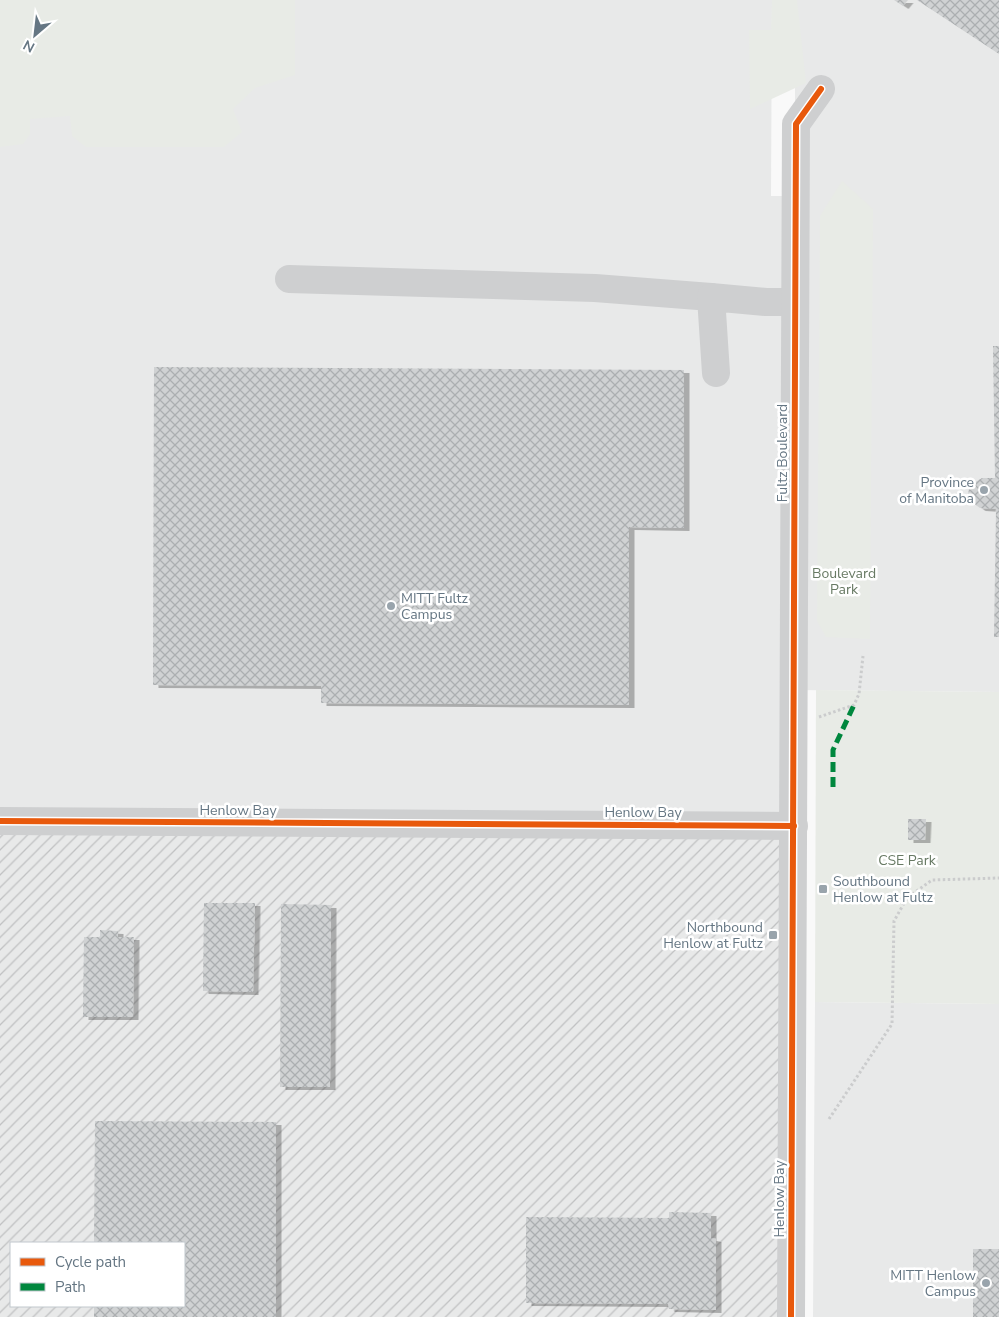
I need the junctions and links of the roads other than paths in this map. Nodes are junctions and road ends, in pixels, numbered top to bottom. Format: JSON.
{"nodes":[{"id":1,"x":822,"y":89,"type":"dead end"},
{"id":2,"x":289,"y":279,"type":"dead end"},
{"id":3,"x":711,"y":298,"type":"junction"},
{"id":4,"x":795,"y":302,"type":"junction"},
{"id":5,"x":716,"y":373,"type":"dead end"},
{"id":6,"x":0,"y":821,"type":"edge"},
{"id":7,"x":794,"y":826,"type":"junction"},
{"id":8,"x":791,"y":1317,"type":"edge"}],
"edges":[{"from":1,"to":4,"type":"street","name":"Fultz Boulevard"},
{"from":2,"to":3,"type":"street"},
{"from":3,"to":4,"type":"street"},
{"from":3,"to":5,"type":"street"},
{"from":4,"to":7,"type":"street","name":"Fultz Boulevard"},
{"from":6,"to":7,"type":"street","name":"Henlow Bay"},
{"from":7,"to":8,"type":"street","name":"Henlow Bay"}]}
